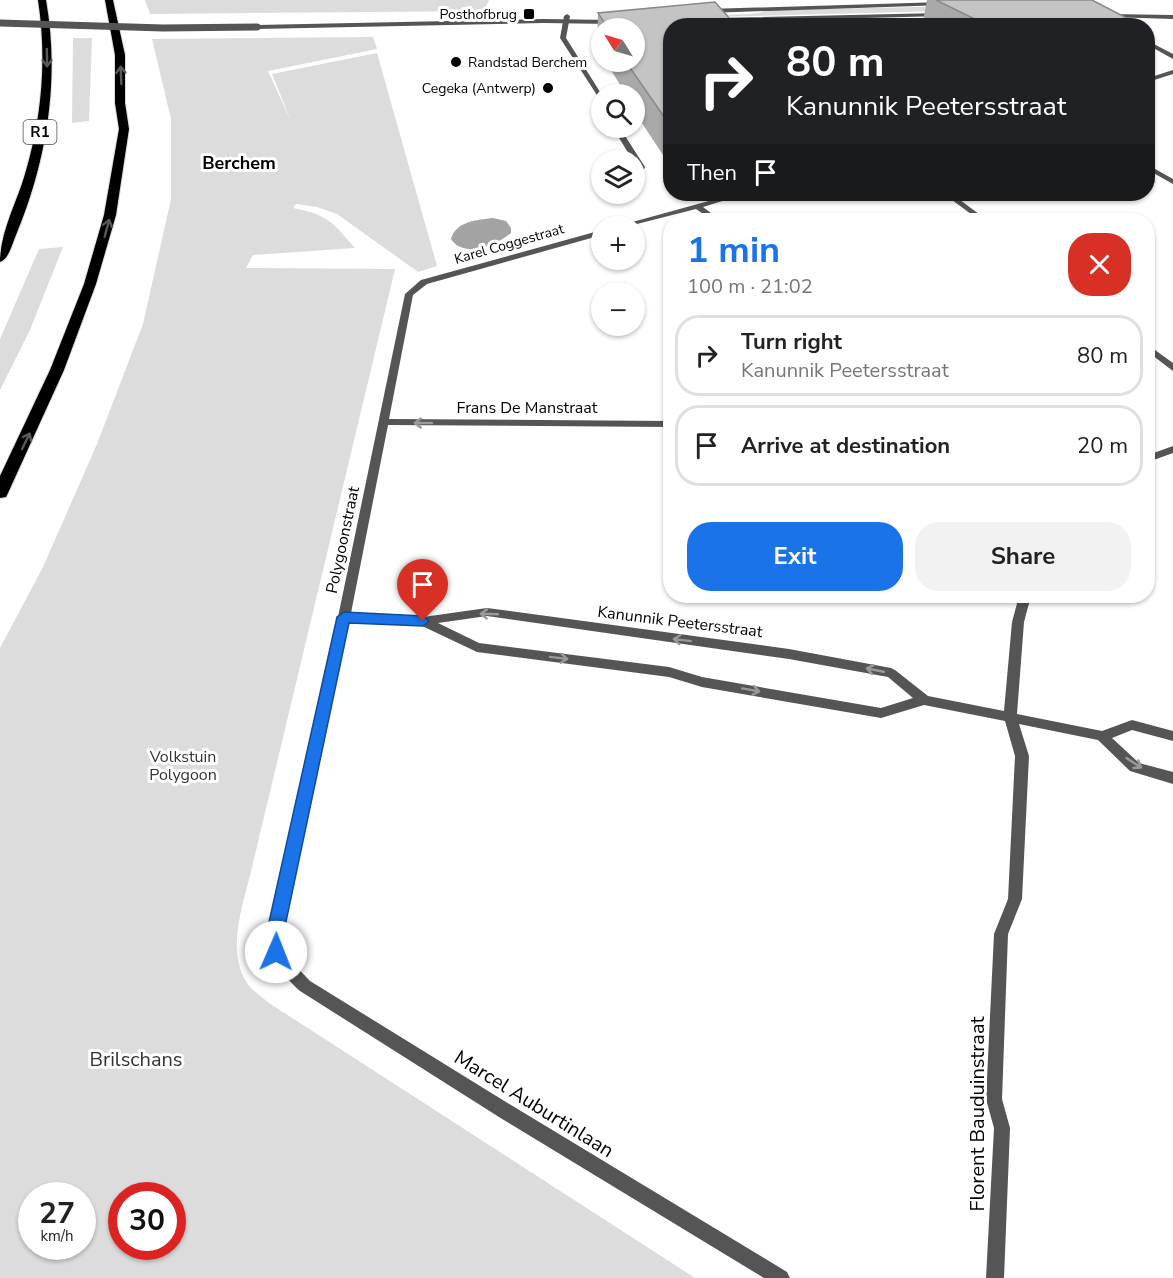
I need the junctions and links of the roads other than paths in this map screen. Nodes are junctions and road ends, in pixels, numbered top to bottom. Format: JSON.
{"nodes":[{"id":1,"x":42,"y":0,"type":"edge"},
{"id":2,"x":110,"y":0,"type":"edge"},
{"id":3,"x":954,"y":3,"type":"edge"},
{"id":4,"x":1115,"y":8,"type":"dead end"},
{"id":5,"x":695,"y":11,"type":"edge"},
{"id":6,"x":598,"y":14,"type":"edge"},
{"id":7,"x":949,"y":15,"type":"dead end"},
{"id":8,"x":1173,"y":15,"type":"edge"},
{"id":9,"x":801,"y":18,"type":"edge"},
{"id":10,"x":1102,"y":18,"type":"edge"},
{"id":11,"x":566,"y":19,"type":"junction"},
{"id":12,"x":591,"y":20,"type":"edge"},
{"id":13,"x":0,"y":23,"type":"edge"},
{"id":14,"x":1155,"y":48,"type":"edge"},
{"id":15,"x":1155,"y":55,"type":"edge"},
{"id":16,"x":1173,"y":57,"type":"edge"},
{"id":17,"x":1173,"y":64,"type":"edge"},
{"id":18,"x":1173,"y":72,"type":"edge"},
{"id":19,"x":1155,"y":78,"type":"edge"},
{"id":20,"x":592,"y":84,"type":"edge"},
{"id":21,"x":1155,"y":170,"type":"edge"},
{"id":22,"x":1173,"y":182,"type":"edge"},
{"id":23,"x":715,"y":201,"type":"edge"},
{"id":24,"x":957,"y":201,"type":"edge"},
{"id":25,"x":697,"y":206,"type":"junction"},
{"id":26,"x":671,"y":213,"type":"edge"},
{"id":27,"x":706,"y":213,"type":"edge"},
{"id":28,"x":973,"y":213,"type":"edge"},
{"id":29,"x":663,"y":215,"type":"edge"},
{"id":30,"x":645,"y":220,"type":"edge"},
{"id":31,"x":591,"y":235,"type":"edge"},
{"id":32,"x":0,"y":258,"type":"edge"},
{"id":33,"x":424,"y":282,"type":"joint"},
{"id":34,"x":1155,"y":354,"type":"edge"},
{"id":35,"x":1173,"y":368,"type":"edge"},
{"id":36,"x":384,"y":422,"type":"junction"},
{"id":37,"x":663,"y":424,"type":"edge"},
{"id":38,"x":1173,"y":449,"type":"edge"},
{"id":39,"x":1155,"y":456,"type":"edge"},
{"id":40,"x":0,"y":493,"type":"edge"},
{"id":41,"x":1023,"y":603,"type":"edge"},
{"id":42,"x":344,"y":617,"type":"junction"},
{"id":43,"x":423,"y":621,"type":"junction"},
{"id":44,"x":924,"y":700,"type":"junction"},
{"id":45,"x":1010,"y":717,"type":"junction"},
{"id":46,"x":1102,"y":736,"type":"junction"},
{"id":47,"x":1173,"y":736,"type":"edge"},
{"id":48,"x":1173,"y":777,"type":"edge"},
{"id":49,"x":276,"y":952,"type":"joint"},
{"id":50,"x":781,"y":1278,"type":"edge"},
{"id":51,"x":995,"y":1278,"type":"edge"}],
"edges":[{"from":1,"to":32,"type":"highway","number":"R1","one_way":true},
{"from":40,"to":2,"type":"highway","one_way":true},
{"from":3,"to":5,"type":"street"},
{"from":4,"to":8,"type":"street"},
{"from":6,"to":11,"type":"street"},
{"from":7,"to":9,"type":"street"},
{"from":8,"to":10,"type":"street"},
{"from":11,"to":12,"type":"street"},
{"from":11,"to":13,"type":"street","bridge":true},
{"from":11,"to":20,"type":"street"},
{"from":14,"to":16,"type":"street"},
{"from":15,"to":17,"type":"street"},
{"from":18,"to":19,"type":"street"},
{"from":21,"to":22,"type":"street"},
{"from":23,"to":25,"type":"street"},
{"from":24,"to":28,"type":"street"},
{"from":25,"to":26,"type":"street"},
{"from":25,"to":27,"type":"street"},
{"from":29,"to":30,"type":"street"},
{"from":31,"to":33,"type":"street","name":"Karel Coggestraat"},
{"from":33,"to":36,"type":"street","name":"Polygoonstraat"},
{"from":34,"to":35,"type":"street"},
{"from":37,"to":36,"type":"street","name":"Frans De Manstraat","one_way":true},
{"from":36,"to":42,"type":"street","name":"Polygoonstraat"},
{"from":38,"to":39,"type":"street"},
{"from":41,"to":45,"type":"street","name":"Florent Bauduinstraat"},
{"from":42,"to":43,"type":"street","name":"Kanunnik Peetersstraat"},
{"from":42,"to":49,"type":"street","name":"Polygoonstraat"},
{"from":43,"to":44,"type":"street","name":"Kanunnik Peetersstraat","one_way":true},
{"from":44,"to":43,"type":"street","name":"Kanunnik Peetersstraat","one_way":true},
{"from":44,"to":45,"type":"street","name":"Kanunnik Peetersstraat"},
{"from":45,"to":46,"type":"street","name":"Kanunnik Peetersstraat"},
{"from":45,"to":51,"type":"street","name":"Florent Bauduinstraat"},
{"from":46,"to":47,"type":"street"},
{"from":46,"to":48,"type":"street","one_way":true},
{"from":49,"to":50,"type":"street","name":"Marcel Auburtinlaan"}]}
